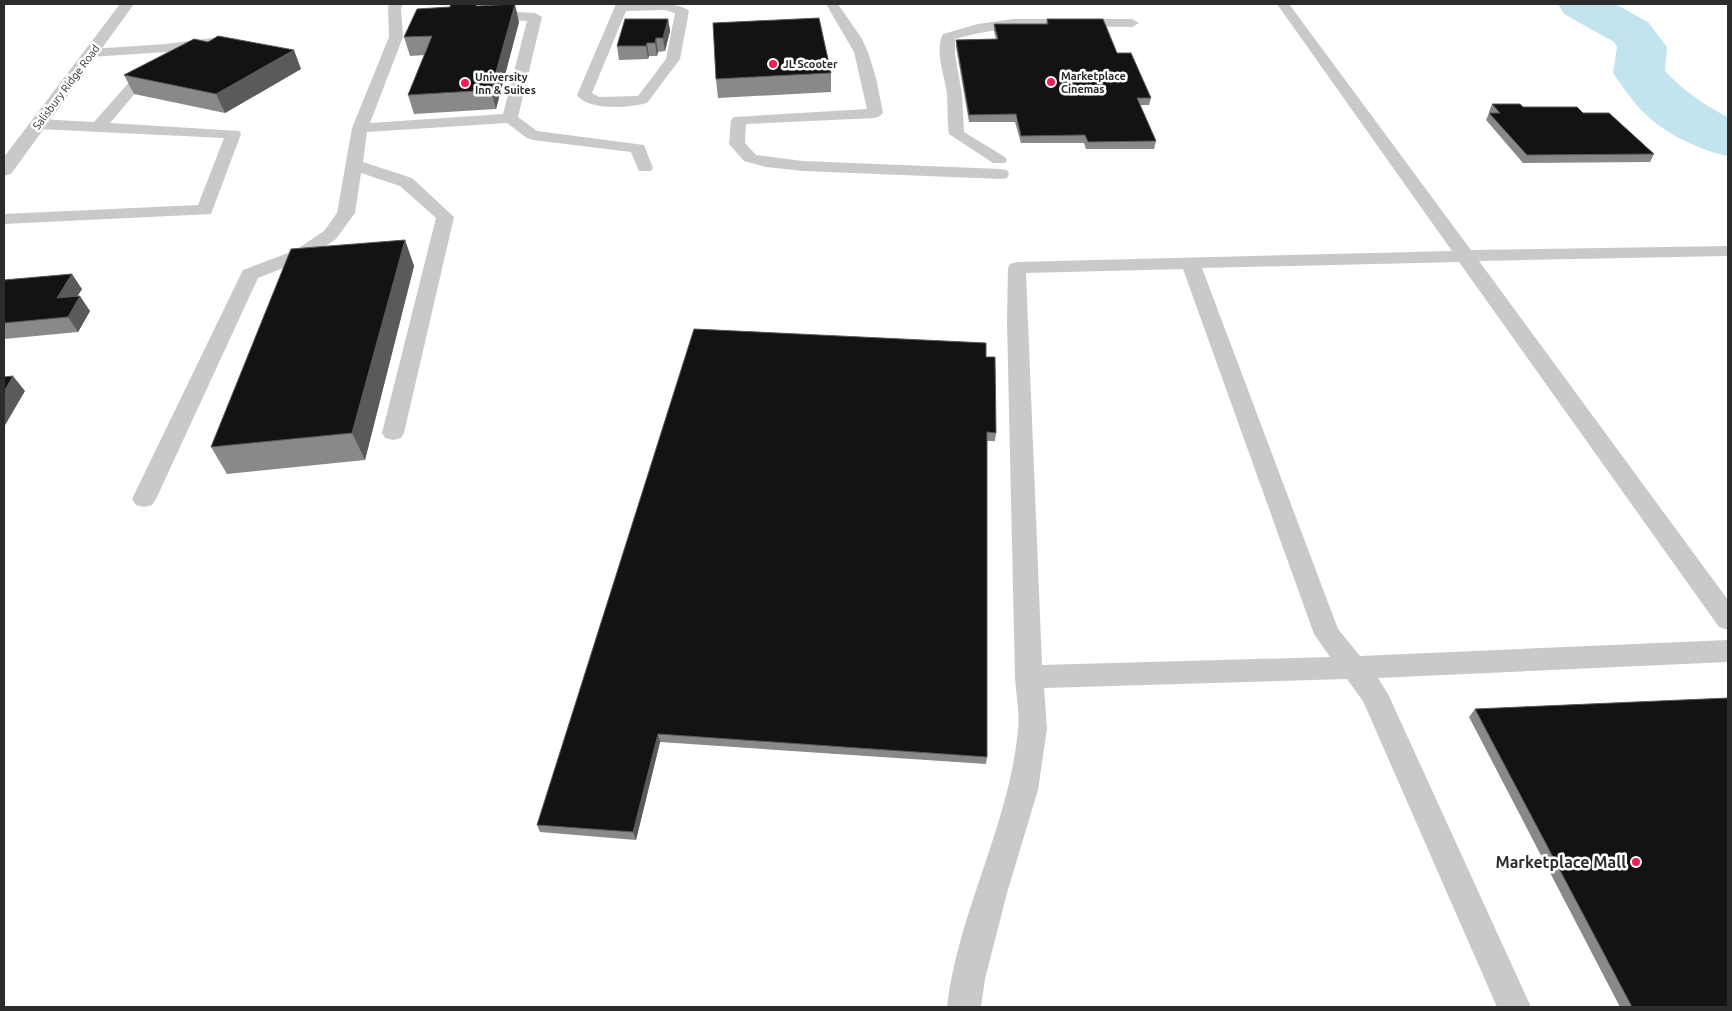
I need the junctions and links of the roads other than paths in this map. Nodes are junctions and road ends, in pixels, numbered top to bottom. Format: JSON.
{"nodes":[{"id":1,"x":127,"y":4,"type":"edge"},
{"id":2,"x":832,"y":4,"type":"edge"},
{"id":3,"x":1283,"y":4,"type":"edge"},
{"id":4,"x":621,"y":5,"type":"edge"},
{"id":5,"x":396,"y":6,"type":"edge"},
{"id":6,"x":413,"y":9,"type":"dead end"},
{"id":7,"x":469,"y":12,"type":"edge"},
{"id":8,"x":842,"y":20,"type":"junction"},
{"id":9,"x":822,"y":21,"type":"edge"},
{"id":10,"x":1132,"y":23,"type":"dead end"},
{"id":11,"x":223,"y":40,"type":"edge"},
{"id":12,"x":166,"y":48,"type":"junction"},
{"id":13,"x":91,"y":53,"type":"junction"},
{"id":14,"x":510,"y":118,"type":"junction"},
{"id":15,"x":38,"y":124,"type":"junction"},
{"id":16,"x":99,"y":126,"type":"junction"},
{"id":17,"x":360,"y":128,"type":"junction"},
{"id":18,"x":354,"y":165,"type":"junction"},
{"id":19,"x":645,"y":168,"type":"dead end"},
{"id":20,"x":4,"y":170,"type":"edge"},
{"id":21,"x":4,"y":219,"type":"edge"},
{"id":22,"x":1728,"y":251,"type":"edge"},
{"id":23,"x":1465,"y":256,"type":"junction"},
{"id":24,"x":1191,"y":264,"type":"junction"},
{"id":25,"x":393,"y":433,"type":"dead end"},
{"id":26,"x":144,"y":498,"type":"dead end"},
{"id":27,"x":1728,"y":620,"type":"edge"},
{"id":28,"x":1728,"y":651,"type":"edge"},
{"id":29,"x":1354,"y":668,"type":"junction"},
{"id":30,"x":1029,"y":676,"type":"junction"},
{"id":31,"x":964,"y":1007,"type":"edge"},
{"id":32,"x":1514,"y":1007,"type":"edge"}],
"edges":[{"from":1,"to":13,"type":"street","name":"Salisbury Ridge Road"},
{"from":2,"to":8,"type":"lane"},
{"from":3,"to":23,"type":"lane"},
{"from":4,"to":4,"type":"lane"},
{"from":5,"to":6,"type":"lane"},
{"from":5,"to":17,"type":"lane"},
{"from":7,"to":14,"type":"lane"},
{"from":8,"to":9,"type":"lane"},
{"from":8,"to":10,"type":"lane"},
{"from":11,"to":12,"type":"lane"},
{"from":12,"to":13,"type":"lane"},
{"from":12,"to":16,"type":"lane"},
{"from":13,"to":15,"type":"street","name":"Salisbury Ridge Road"},
{"from":14,"to":17,"type":"lane"},
{"from":14,"to":19,"type":"lane"},
{"from":15,"to":16,"type":"lane"},
{"from":15,"to":20,"type":"street","name":"Salisbury Ridge Road"},
{"from":16,"to":21,"type":"lane"},
{"from":17,"to":18,"type":"lane"},
{"from":18,"to":25,"type":"lane"},
{"from":18,"to":26,"type":"lane"},
{"from":22,"to":23,"type":"lane"},
{"from":23,"to":24,"type":"lane"},
{"from":23,"to":27,"type":"lane"},
{"from":24,"to":29,"type":"lane"},
{"from":24,"to":30,"type":"lane"},
{"from":28,"to":29,"type":"lane"},
{"from":29,"to":30,"type":"lane"},
{"from":29,"to":32,"type":"lane"},
{"from":30,"to":31,"type":"lane"}]}
